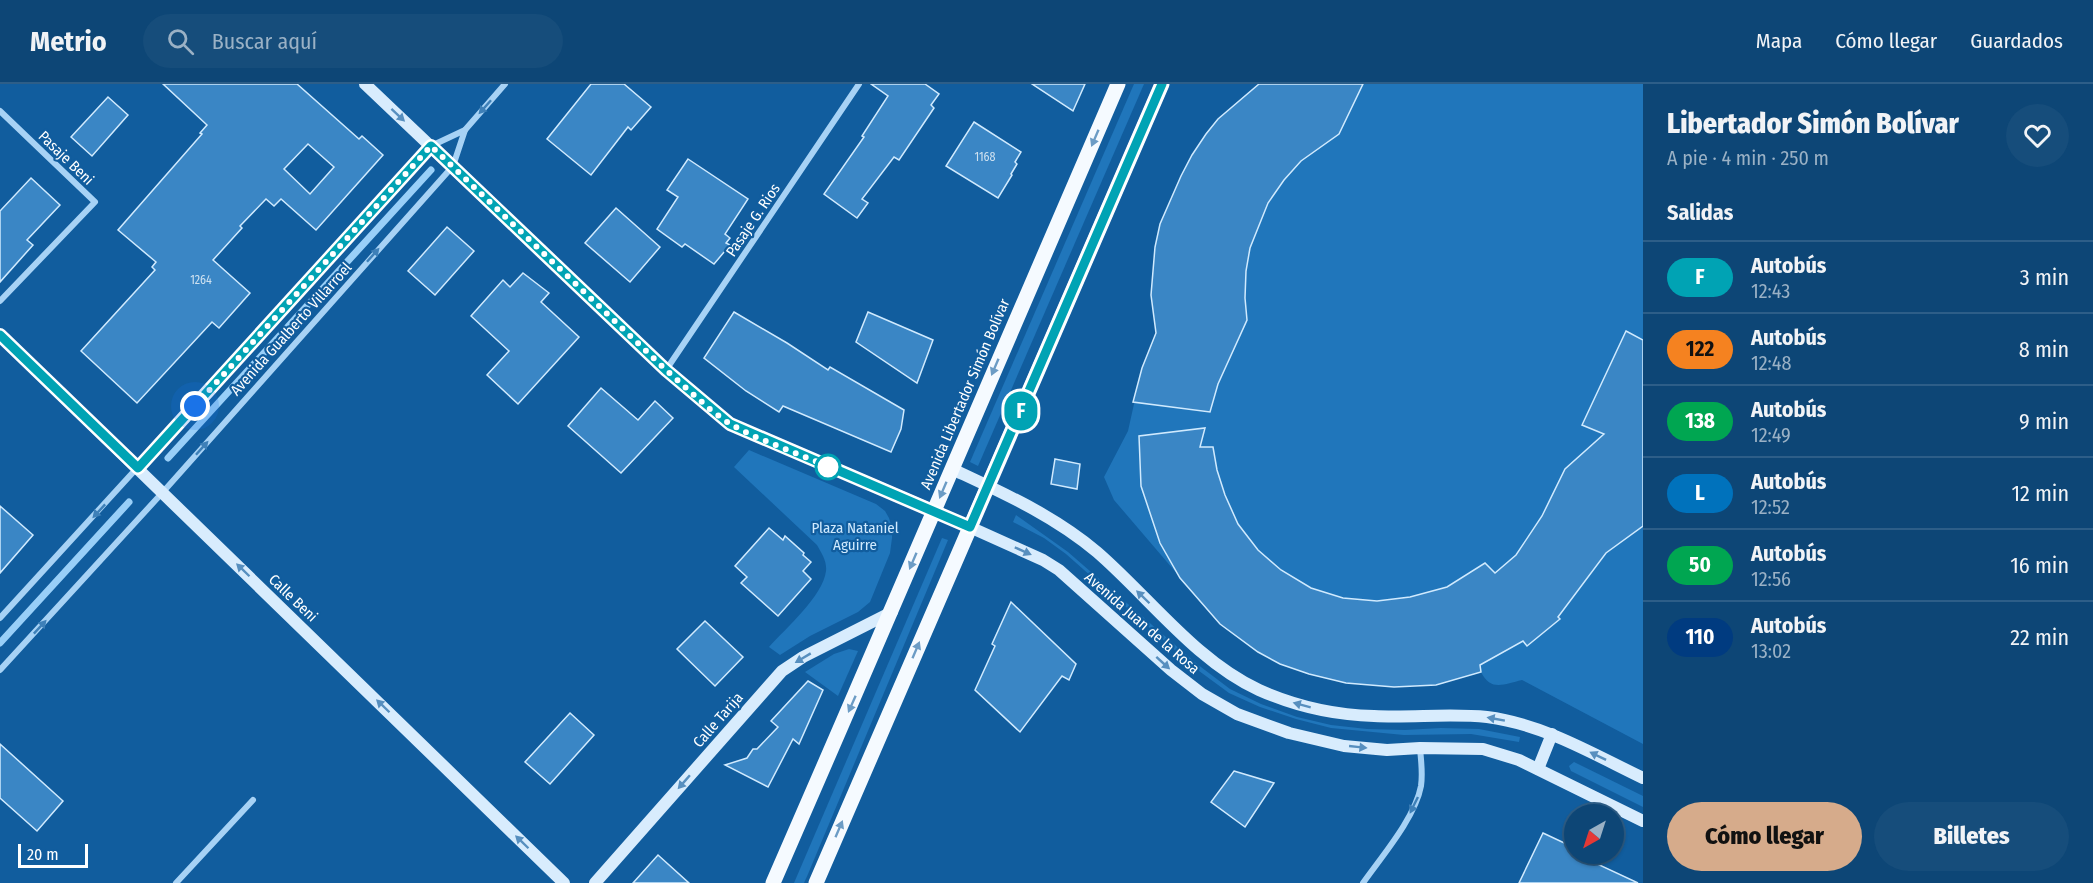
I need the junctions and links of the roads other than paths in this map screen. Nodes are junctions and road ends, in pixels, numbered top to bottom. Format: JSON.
{"nodes":[{"id":1,"x":365,"y":84,"type":"edge"},
{"id":2,"x":505,"y":84,"type":"edge"},
{"id":3,"x":859,"y":84,"type":"edge"},
{"id":4,"x":1118,"y":84,"type":"edge"},
{"id":5,"x":1162,"y":84,"type":"edge"},
{"id":6,"x":0,"y":111,"type":"edge"},
{"id":7,"x":465,"y":130,"type":"junction"},
{"id":8,"x":431,"y":146,"type":"junction"},
{"id":9,"x":453,"y":166,"type":"junction"},
{"id":10,"x":0,"y":301,"type":"edge"},
{"id":11,"x":0,"y":335,"type":"edge"},
{"id":12,"x":666,"y":370,"type":"junction"},
{"id":13,"x":138,"y":468,"type":"junction"},
{"id":14,"x":952,"y":469,"type":"junction"},
{"id":15,"x":988,"y":486,"type":"junction"},
{"id":16,"x":163,"y":492,"type":"junction"},
{"id":17,"x":934,"y":511,"type":"junction"},
{"id":18,"x":970,"y":527,"type":"junction"},
{"id":19,"x":892,"y":612,"type":"junction"},
{"id":20,"x":0,"y":618,"type":"edge"},
{"id":21,"x":0,"y":670,"type":"edge"},
{"id":22,"x":1552,"y":734,"type":"junction"},
{"id":23,"x":1419,"y":748,"type":"junction"},
{"id":24,"x":1538,"y":769,"type":"junction"},
{"id":25,"x":1643,"y":778,"type":"edge"},
{"id":26,"x":253,"y":800,"type":"dead end"},
{"id":27,"x":1643,"y":821,"type":"edge"},
{"id":28,"x":819,"y":882,"type":"edge"},
{"id":29,"x":176,"y":883,"type":"edge"},
{"id":30,"x":564,"y":883,"type":"edge"},
{"id":31,"x":595,"y":883,"type":"edge"},
{"id":32,"x":773,"y":883,"type":"edge"},
{"id":33,"x":1363,"y":883,"type":"edge"}],
"edges":[{"from":1,"to":8,"type":"main road","name":"Avenida Juan de la Rosa","one_way":true},
{"from":2,"to":7,"type":"street","name":"Avenida Gualberto Villarroel","one_way":true},
{"from":3,"to":12,"type":"street","name":"Pasaje G. Rios"},
{"from":4,"to":14,"type":"main road","name":"Avenida Libertador Simón Bolívar","one_way":true},
{"from":5,"to":15,"type":"main road"},
{"from":6,"to":10,"type":"street","name":"Pasaje Beni"},
{"from":7,"to":8,"type":"street","name":"Avenida Gualberto Villarroel"},
{"from":7,"to":9,"type":"street","name":"Avenida Gualberto Villarroel"},
{"from":8,"to":9,"type":"main road","name":"Avenida Juan de la Rosa"},
{"from":8,"to":13,"type":"street","name":"Avenida Gualberto Villarroel"},
{"from":9,"to":12,"type":"main road","name":"Avenida Juan de la Rosa"},
{"from":16,"to":9,"type":"street","name":"Avenida Gualberto Villarroel","one_way":true},
{"from":11,"to":13,"type":"main road","name":"Calle Beni"},
{"from":12,"to":17,"type":"main road","name":"Avenida Juan de la Rosa"},
{"from":13,"to":16,"type":"main road","name":"Calle Beni"},
{"from":13,"to":20,"type":"street","name":"Avenida Gualberto Villarroel","one_way":true},
{"from":14,"to":15,"type":"main road","name":"Avenida Juan de la Rosa"},
{"from":14,"to":17,"type":"main road","name":"Avenida Libertador Simón Bolívar","one_way":true},
{"from":15,"to":18,"type":"main road"},
{"from":22,"to":15,"type":"main road","name":"Avenida Juan de la Rosa","one_way":true},
{"from":21,"to":16,"type":"street","name":"Avenida Gualberto Villarroel","one_way":true},
{"from":30,"to":16,"type":"main road","name":"Calle Beni","one_way":true},
{"from":17,"to":18,"type":"main road","name":"Avenida Juan de la Rosa"},
{"from":17,"to":19,"type":"main road","name":"Avenida Libertador Simón Bolívar","one_way":true},
{"from":18,"to":23,"type":"main road","name":"Avenida Juan de la Rosa","one_way":true},
{"from":28,"to":18,"type":"main road","one_way":true},
{"from":19,"to":31,"type":"main road","name":"Calle Tarija","one_way":true},
{"from":19,"to":32,"type":"main road","name":"Avenida Libertador Simón Bolívar","one_way":true},
{"from":22,"to":24,"type":"main road"},
{"from":25,"to":22,"type":"main road","name":"Avenida Juan de la Rosa","one_way":true},
{"from":23,"to":24,"type":"main road","name":"Avenida Juan de la Rosa"},
{"from":23,"to":33,"type":"street","one_way":true},
{"from":24,"to":27,"type":"main road","name":"Avenida Juan de la Rosa"},
{"from":26,"to":29,"type":"street"}]}
